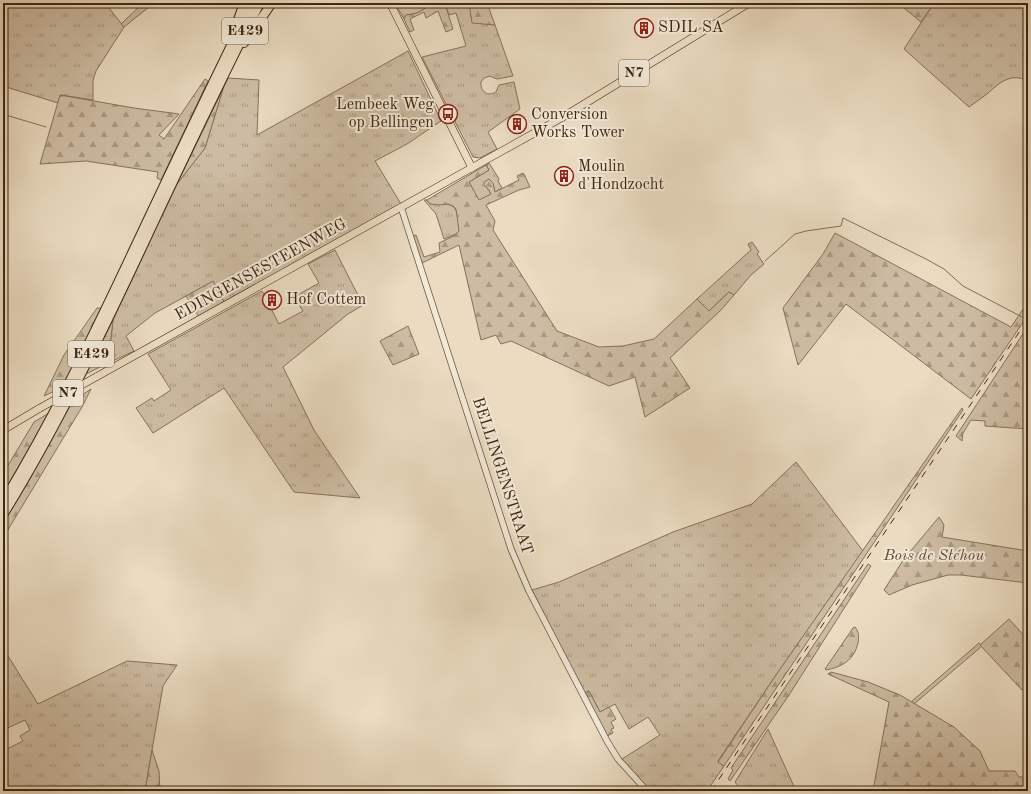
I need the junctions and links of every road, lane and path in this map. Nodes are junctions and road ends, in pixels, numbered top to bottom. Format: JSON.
{"nodes":[{"id":1,"x":244,"y":3,"type":"edge"},
{"id":2,"x":252,"y":3,"type":"edge"},
{"id":3,"x":260,"y":3,"type":"edge"},
{"id":4,"x":272,"y":3,"type":"edge"},
{"id":5,"x":390,"y":3,"type":"edge"},
{"id":6,"x":749,"y":3,"type":"edge"},
{"id":7,"x":231,"y":44,"type":"junction"},
{"id":8,"x":231,"y":59,"type":"junction"},
{"id":9,"x":472,"y":168,"type":"junction"},
{"id":10,"x":401,"y":207,"type":"junction"},
{"id":11,"x":3,"y":430,"type":"edge"},
{"id":12,"x":3,"y":502,"type":"edge"},
{"id":13,"x":3,"y":515,"type":"edge"},
{"id":14,"x":647,"y":791,"type":"edge"}],
"edges":[{"from":1,"to":7,"type":"highway"},
{"from":2,"to":7,"type":"highway","number":"E429"},
{"from":3,"to":8,"type":"highway","number":"E429"},
{"from":4,"to":8,"type":"highway"},
{"from":5,"to":9,"type":"main road"},
{"from":6,"to":9,"type":"main road","name":"EDINGENSESTEENWEG","number":"N7"},
{"from":7,"to":12,"type":"highway","number":"E429"},
{"from":8,"to":13,"type":"highway","number":"E429"},
{"from":9,"to":10,"type":"main road","name":"EDINGENSESTEENWEG","number":"N7"},
{"from":10,"to":11,"type":"main road","name":"EDINGENSESTEENWEG","number":"N7","bridge":true},
{"from":10,"to":14,"type":"street","name":"BELLINGENSTRAAT"}]}
